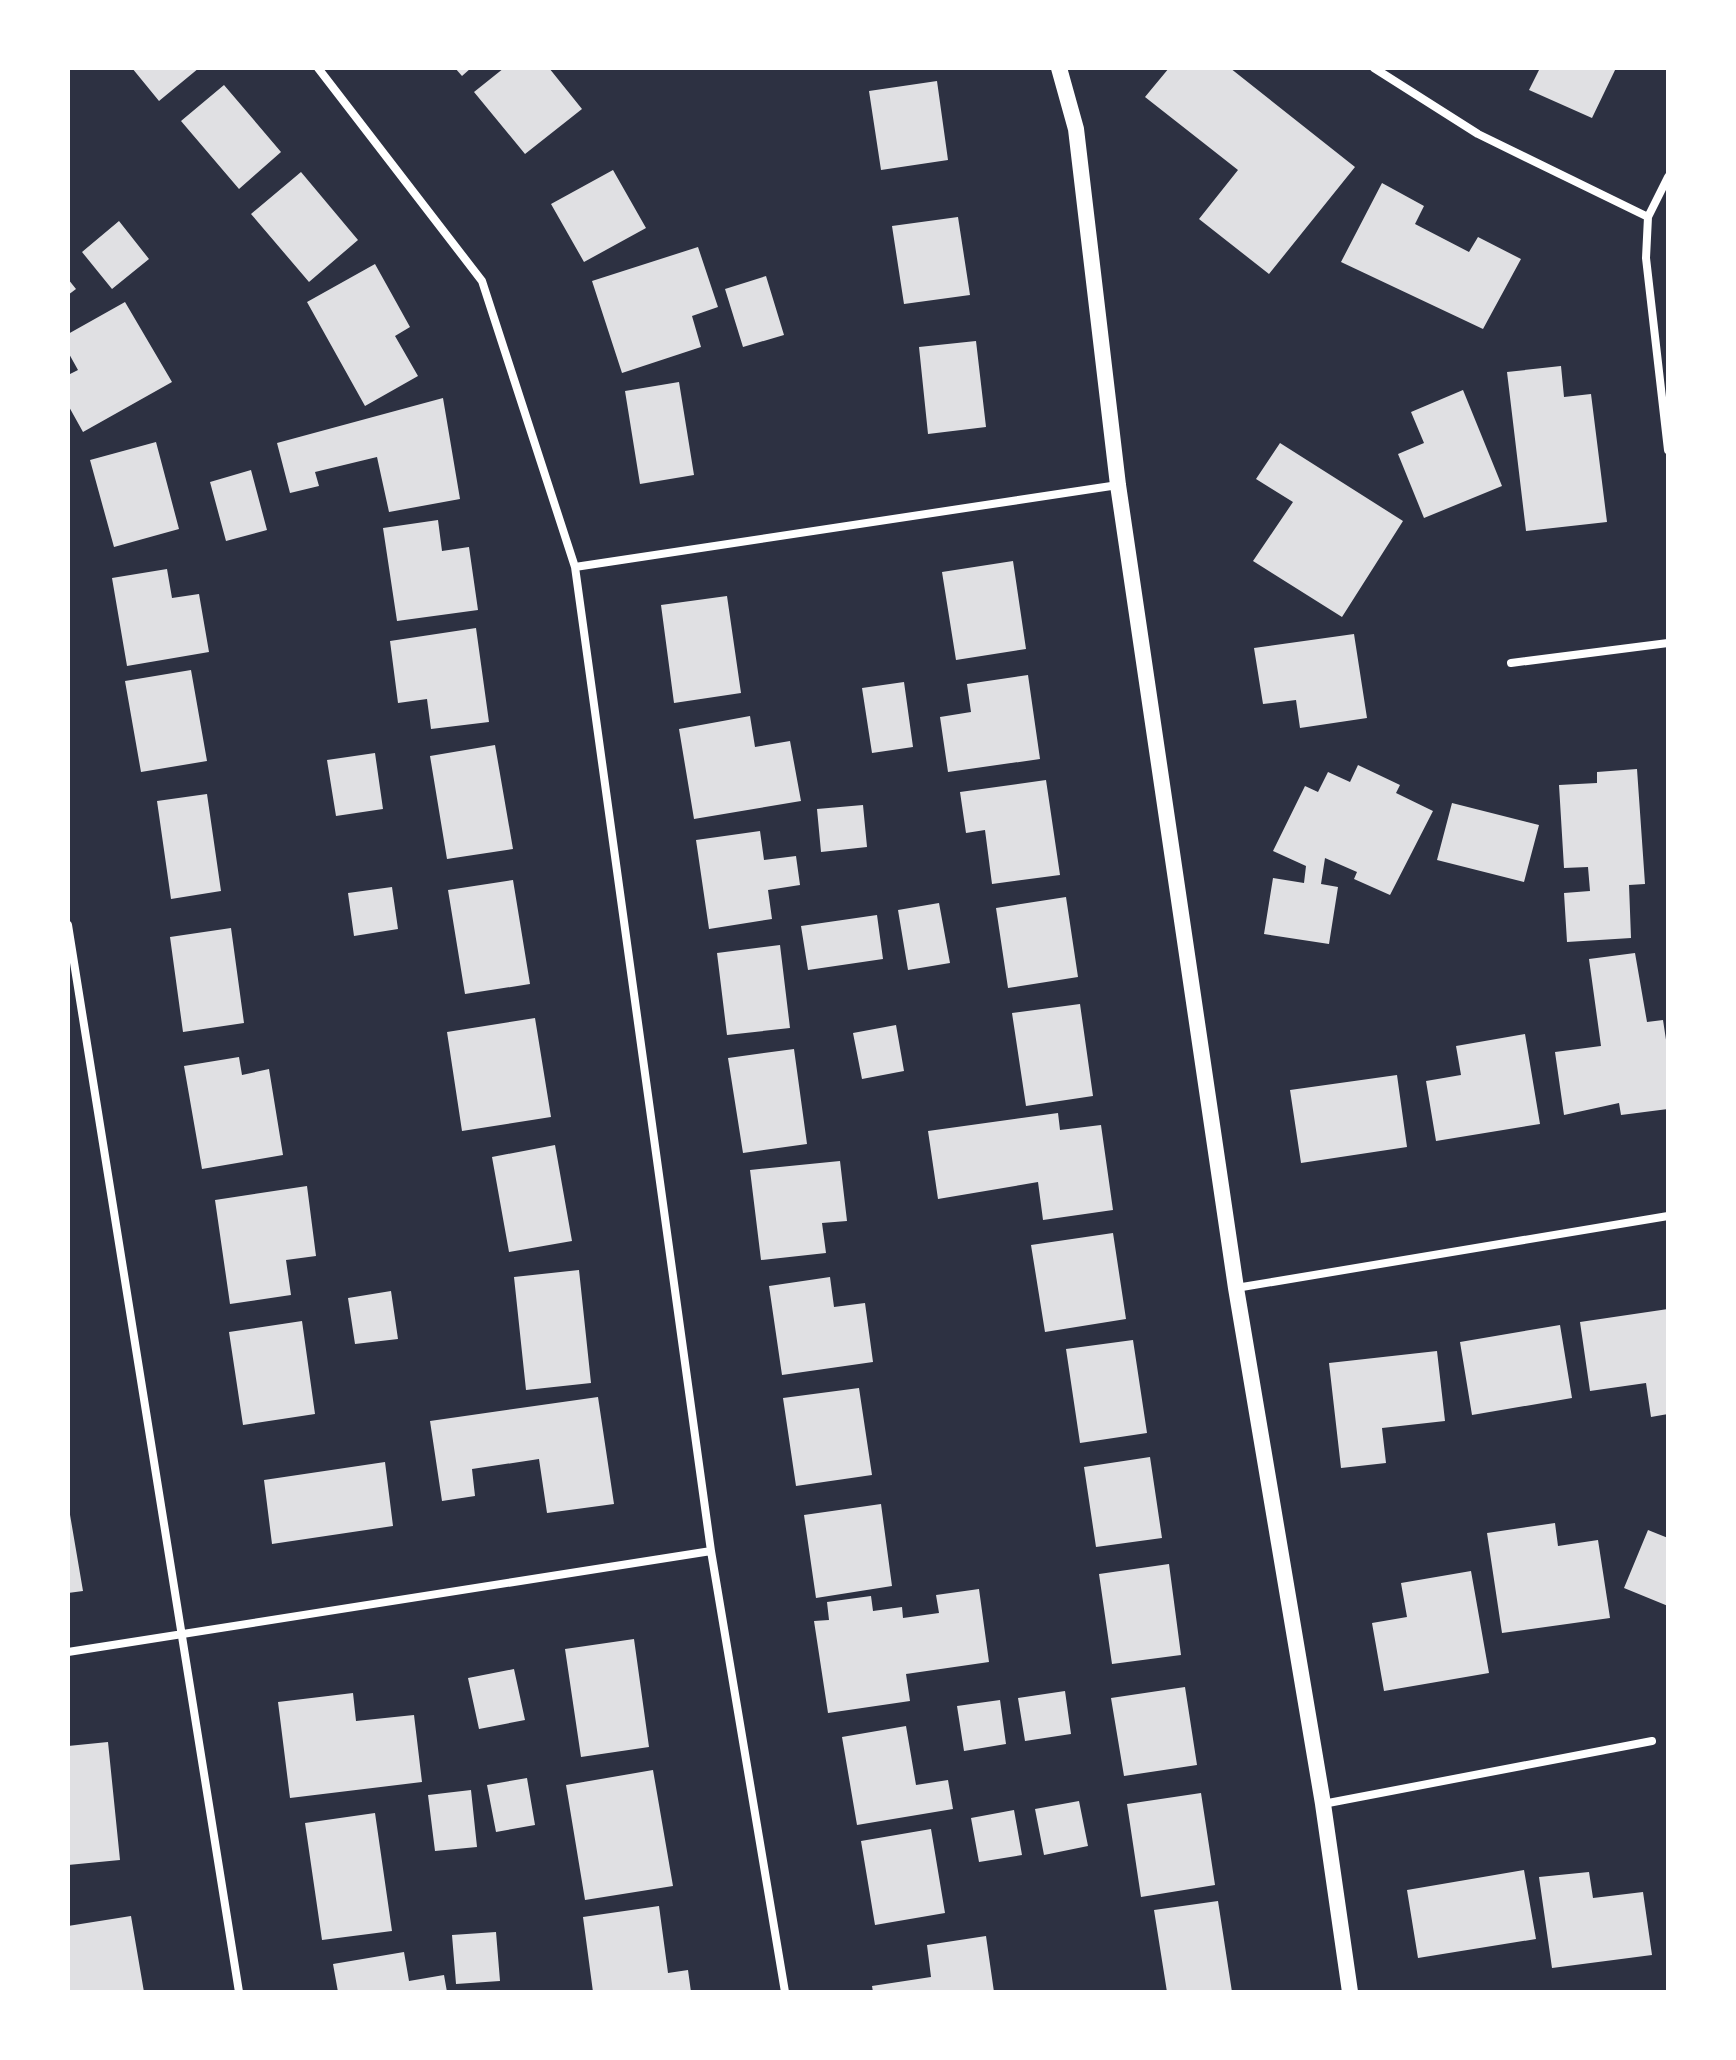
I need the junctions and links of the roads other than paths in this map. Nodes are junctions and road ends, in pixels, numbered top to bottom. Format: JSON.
{"nodes":[{"id":1,"x":318,"y":68,"type":"edge"},
{"id":2,"x":1059,"y":68,"type":"edge"},
{"id":3,"x":1374,"y":68,"type":"edge"},
{"id":4,"x":1668,"y":177,"type":"edge"},
{"id":5,"x":1648,"y":217,"type":"junction"},
{"id":6,"x":1668,"y":450,"type":"edge"},
{"id":7,"x":1118,"y":485,"type":"junction"},
{"id":8,"x":575,"y":567,"type":"junction"},
{"id":9,"x":1668,"y":643,"type":"edge"},
{"id":10,"x":1511,"y":663,"type":"dead end"},
{"id":11,"x":68,"y":925,"type":"edge"},
{"id":12,"x":1668,"y":1216,"type":"edge"},
{"id":13,"x":1236,"y":1288,"type":"junction"},
{"id":14,"x":711,"y":1551,"type":"junction"},
{"id":15,"x":180,"y":1633,"type":"junction"},
{"id":16,"x":68,"y":1652,"type":"edge"},
{"id":17,"x":1652,"y":1741,"type":"dead end"},
{"id":18,"x":1323,"y":1804,"type":"junction"},
{"id":19,"x":239,"y":1992,"type":"edge"},
{"id":20,"x":785,"y":1992,"type":"edge"},
{"id":21,"x":1350,"y":1992,"type":"edge"}],
"edges":[{"from":1,"to":8,"type":"street"},
{"from":2,"to":7,"type":"main road"},
{"from":3,"to":5,"type":"street"},
{"from":4,"to":5,"type":"street"},
{"from":5,"to":6,"type":"street"},
{"from":7,"to":8,"type":"street"},
{"from":7,"to":13,"type":"main road"},
{"from":8,"to":14,"type":"street"},
{"from":9,"to":10,"type":"street"},
{"from":11,"to":15,"type":"street"},
{"from":12,"to":13,"type":"street"},
{"from":13,"to":18,"type":"main road"},
{"from":14,"to":15,"type":"street"},
{"from":14,"to":20,"type":"street"},
{"from":15,"to":16,"type":"street"},
{"from":15,"to":19,"type":"street"},
{"from":17,"to":18,"type":"street"},
{"from":18,"to":21,"type":"main road"}]}
